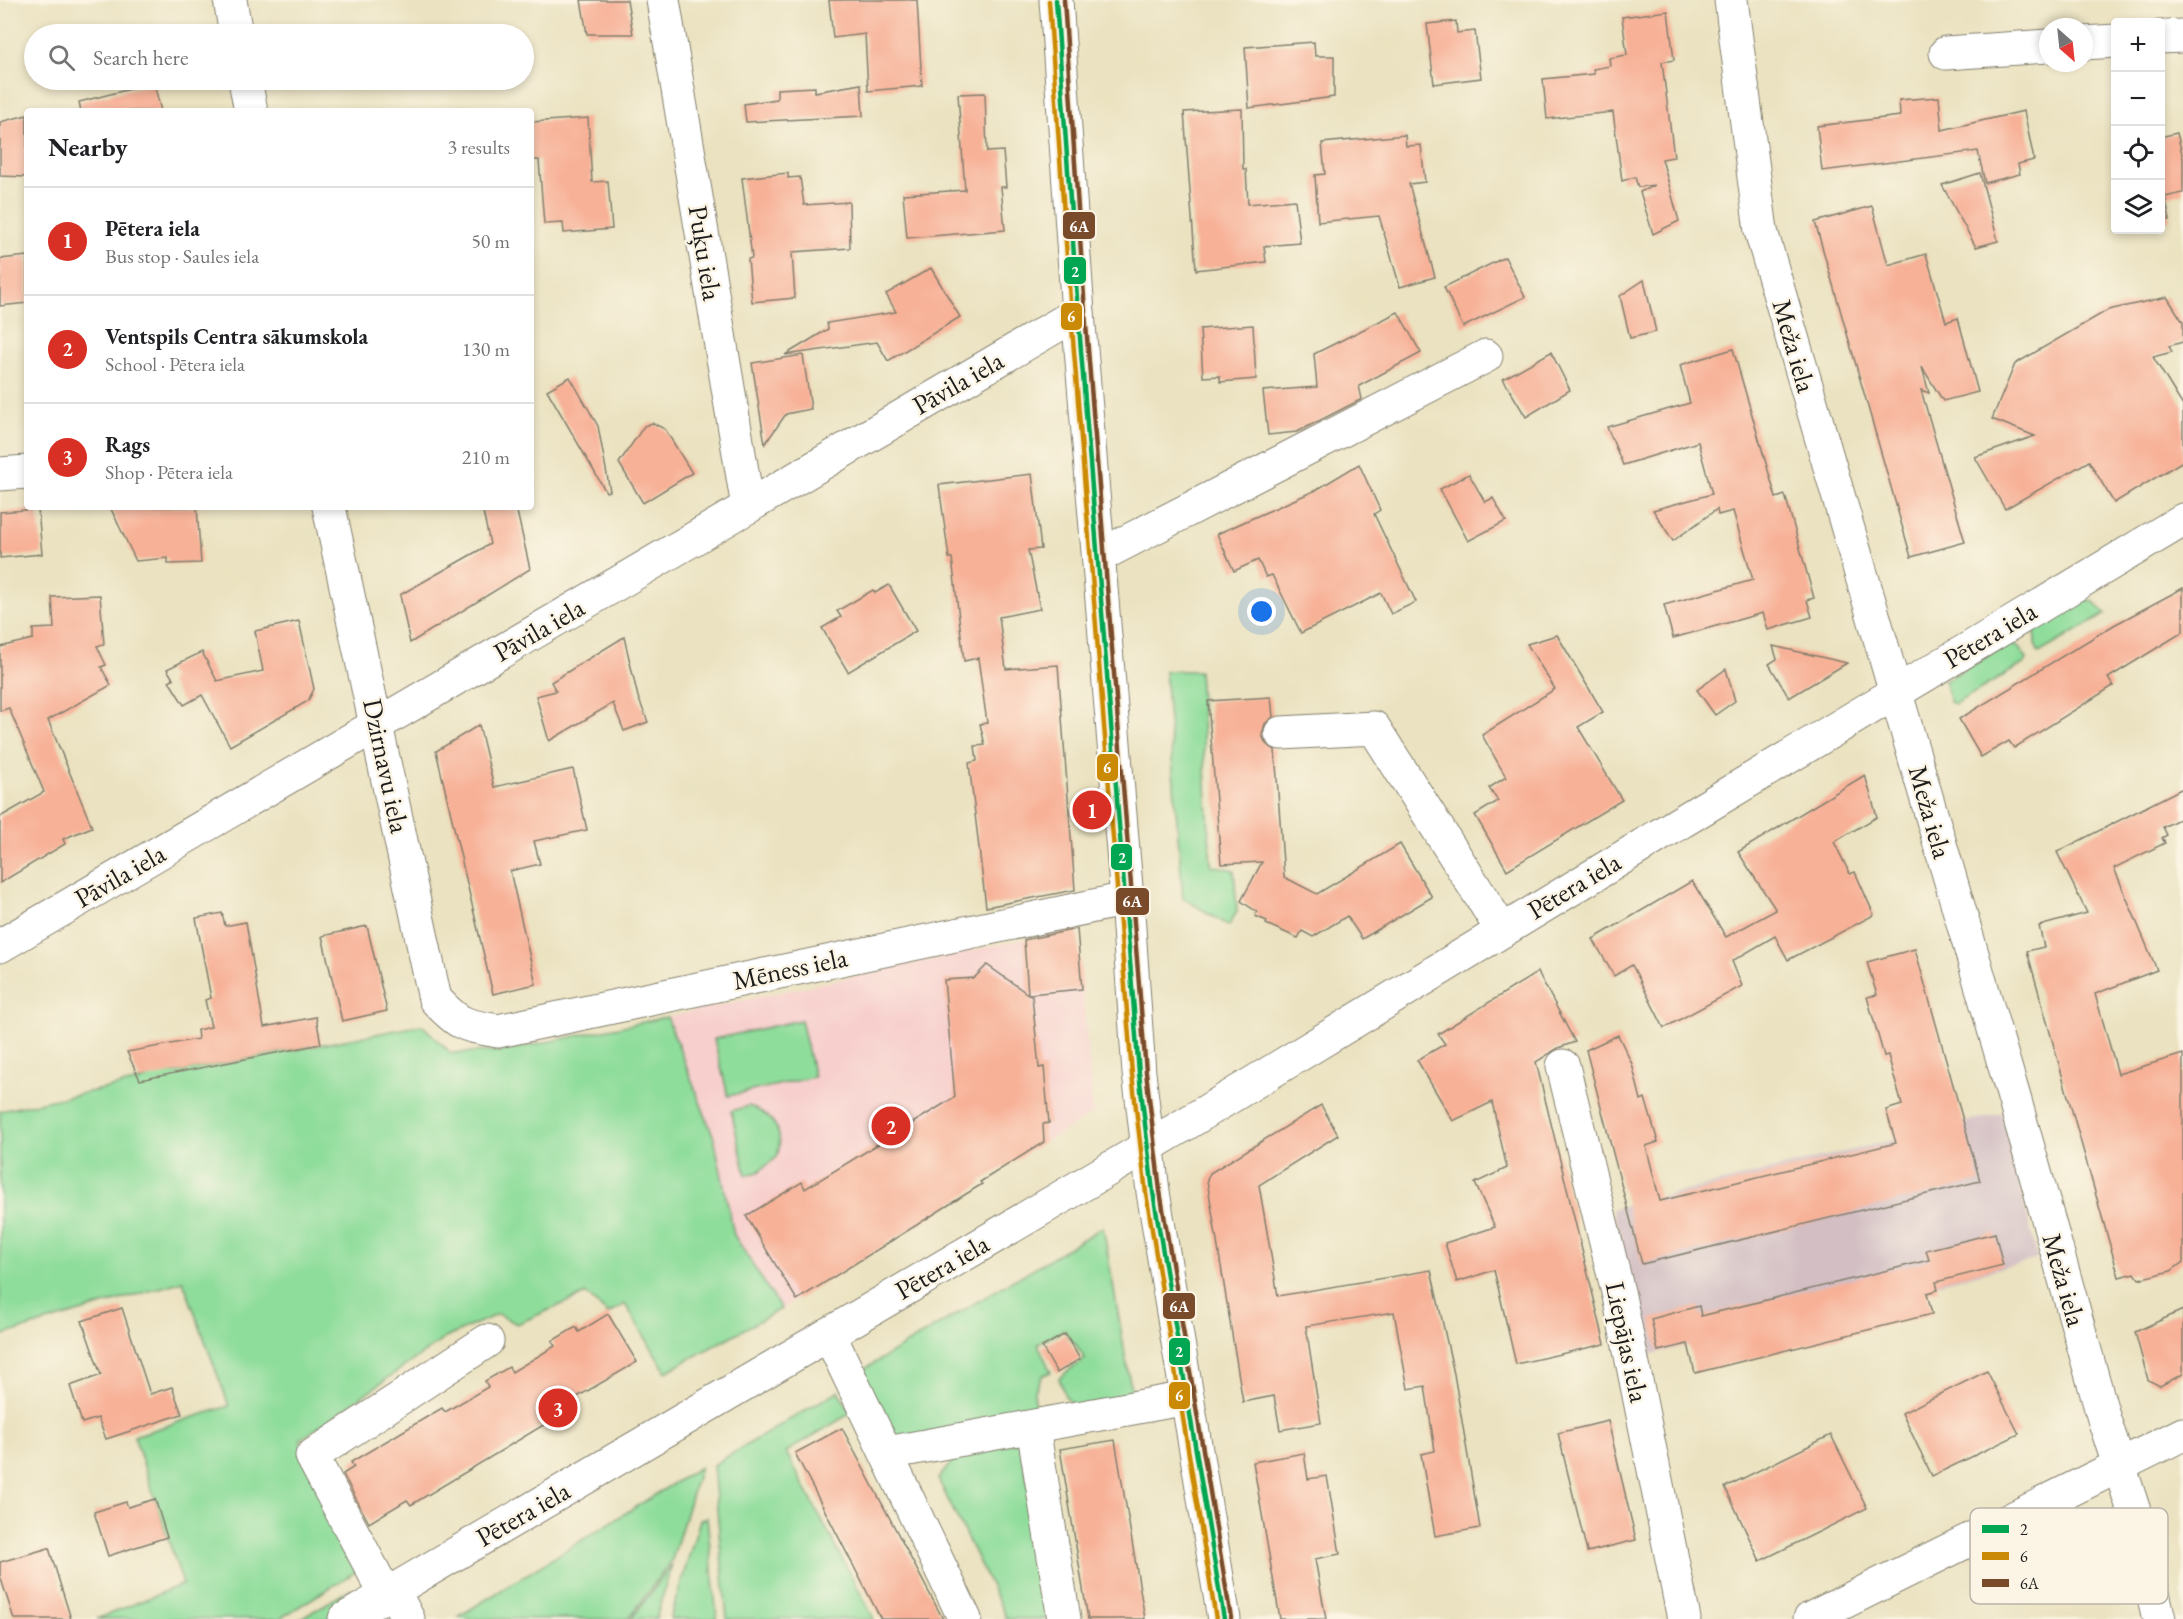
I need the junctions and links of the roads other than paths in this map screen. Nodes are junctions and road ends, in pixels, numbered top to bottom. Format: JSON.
{"nodes":[{"id":1,"x":230,"y":0,"type":"edge"},
{"id":2,"x":663,"y":0,"type":"edge"},
{"id":3,"x":1056,"y":0,"type":"edge"},
{"id":4,"x":1731,"y":0,"type":"edge"},
{"id":5,"x":234,"y":24,"type":"edge"},
{"id":6,"x":2183,"y":36,"type":"edge"},
{"id":7,"x":2165,"y":37,"type":"edge"},
{"id":8,"x":2111,"y":41,"type":"edge"},
{"id":9,"x":2093,"y":42,"type":"edge"},
{"id":10,"x":2039,"y":47,"type":"edge"},
{"id":11,"x":1946,"y":53,"type":"dead end"},
{"id":12,"x":247,"y":90,"type":"edge"},
{"id":13,"x":250,"y":108,"type":"edge"},
{"id":14,"x":1078,"y":313,"type":"junction"},
{"id":15,"x":1486,"y":356,"type":"dead end"},
{"id":16,"x":24,"y":472,"type":"edge"},
{"id":17,"x":0,"y":474,"type":"edge"},
{"id":18,"x":748,"y":507,"type":"junction"},
{"id":19,"x":330,"y":510,"type":"edge"},
{"id":20,"x":2183,"y":520,"type":"edge"},
{"id":21,"x":1099,"y":555,"type":"junction"},
{"id":22,"x":1895,"y":692,"type":"junction"},
{"id":23,"x":378,"y":724,"type":"junction"},
{"id":24,"x":1281,"y":733,"type":"dead end"},
{"id":25,"x":1127,"y":898,"type":"junction"},
{"id":26,"x":1502,"y":930,"type":"junction"},
{"id":27,"x":0,"y":946,"type":"edge"},
{"id":28,"x":453,"y":1019,"type":"joint"},
{"id":29,"x":1563,"y":1066,"type":"dead end"},
{"id":30,"x":1148,"y":1146,"type":"junction"},
{"id":31,"x":829,"y":1334,"type":"junction"},
{"id":32,"x":487,"y":1341,"type":"dead end"},
{"id":33,"x":1187,"y":1398,"type":"junction"},
{"id":34,"x":1033,"y":1427,"type":"junction"},
{"id":35,"x":2183,"y":1434,"type":"edge"},
{"id":36,"x":887,"y":1453,"type":"junction"},
{"id":37,"x":2119,"y":1466,"type":"junction"},
{"id":38,"x":2034,"y":1508,"type":"edge"},
{"id":39,"x":2133,"y":1508,"type":"edge"},
{"id":40,"x":1970,"y":1540,"type":"edge"},
{"id":41,"x":389,"y":1593,"type":"junction"},
{"id":42,"x":2156,"y":1604,"type":"edge"},
{"id":43,"x":345,"y":1619,"type":"edge"},
{"id":44,"x":408,"y":1619,"type":"edge"},
{"id":45,"x":965,"y":1619,"type":"edge"},
{"id":46,"x":1064,"y":1619,"type":"edge"},
{"id":47,"x":1224,"y":1619,"type":"edge"},
{"id":48,"x":1684,"y":1619,"type":"edge"},
{"id":49,"x":1810,"y":1619,"type":"edge"},
{"id":50,"x":2159,"y":1619,"type":"edge"}],
"edges":[{"from":1,"to":5,"type":"street"},
{"from":2,"to":18,"type":"street","name":"Puķu iela"},
{"from":3,"to":14,"type":"street"},
{"from":4,"to":22,"type":"street","name":"Meža iela"},
{"from":6,"to":7,"type":"street"},
{"from":8,"to":9,"type":"street"},
{"from":10,"to":11,"type":"street"},
{"from":12,"to":13,"type":"street"},
{"from":14,"to":18,"type":"street","name":"Pāvila iela"},
{"from":14,"to":21,"type":"street"},
{"from":15,"to":21,"type":"street"},
{"from":16,"to":17,"type":"street"},
{"from":18,"to":23,"type":"street","name":"Pāvila iela"},
{"from":19,"to":23,"type":"street","name":"Dzirnavu iela"},
{"from":20,"to":22,"type":"street","name":"Pētera iela"},
{"from":21,"to":25,"type":"street"},
{"from":22,"to":26,"type":"street","name":"Pētera iela"},
{"from":22,"to":37,"type":"street","name":"Meža iela"},
{"from":23,"to":27,"type":"street","name":"Pāvila iela"},
{"from":23,"to":28,"type":"street","name":"Dzirnavu iela"},
{"from":24,"to":26,"type":"street"},
{"from":25,"to":28,"type":"street","name":"Mēness iela"},
{"from":25,"to":30,"type":"street"},
{"from":26,"to":30,"type":"street","name":"Pētera iela"},
{"from":29,"to":48,"type":"street","name":"Liepājas iela"},
{"from":30,"to":31,"type":"street","name":"Pētera iela"},
{"from":30,"to":33,"type":"street"},
{"from":31,"to":36,"type":"street"},
{"from":31,"to":41,"type":"street","name":"Pētera iela"},
{"from":32,"to":41,"type":"street"},
{"from":33,"to":34,"type":"street"},
{"from":33,"to":47,"type":"street"},
{"from":34,"to":36,"type":"street"},
{"from":34,"to":46,"type":"street"},
{"from":35,"to":37,"type":"street"},
{"from":36,"to":45,"type":"street"},
{"from":37,"to":38,"type":"street"},
{"from":37,"to":39,"type":"street","name":"Meža iela"},
{"from":40,"to":49,"type":"street"},
{"from":41,"to":43,"type":"street","name":"Pētera iela"},
{"from":41,"to":44,"type":"street"},
{"from":42,"to":50,"type":"street","name":"Meža iela"}]}
